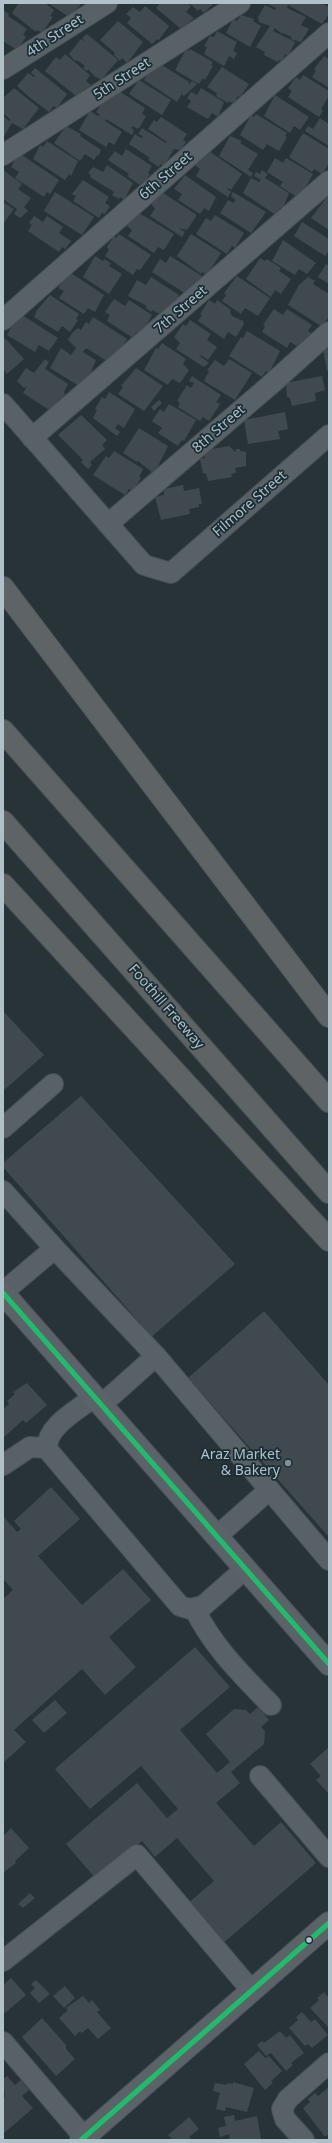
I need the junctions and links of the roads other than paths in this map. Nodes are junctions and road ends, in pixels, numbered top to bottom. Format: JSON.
{"nodes":[{"id":1,"x":107,"y":3,"type":"edge"},
{"id":2,"x":240,"y":3,"type":"edge"},
{"id":3,"x":329,"y":33,"type":"edge"},
{"id":4,"x":3,"y":69,"type":"edge"},
{"id":5,"x":3,"y":155,"type":"edge"},
{"id":6,"x":329,"y":181,"type":"edge"},
{"id":7,"x":3,"y":320,"type":"edge"},
{"id":8,"x":329,"y":332,"type":"edge"},
{"id":9,"x":3,"y":404,"type":"edge"},
{"id":10,"x":329,"y":435,"type":"edge"},
{"id":11,"x":32,"y":438,"type":"junction"},
{"id":12,"x":108,"y":524,"type":"junction"},
{"id":13,"x":3,"y":588,"type":"edge"},
{"id":14,"x":3,"y":731,"type":"edge"},
{"id":15,"x":3,"y":822,"type":"edge"},
{"id":16,"x":3,"y":837,"type":"edge"},
{"id":17,"x":3,"y":885,"type":"edge"},
{"id":18,"x":122,"y":957,"type":"junction"},
{"id":19,"x":329,"y":1016,"type":"edge"},
{"id":20,"x":53,"y":1084,"type":"dead end"},
{"id":21,"x":329,"y":1101,"type":"edge"},
{"id":22,"x":3,"y":1128,"type":"edge"},
{"id":23,"x":3,"y":1191,"type":"edge"},
{"id":24,"x":329,"y":1192,"type":"edge"},
{"id":25,"x":329,"y":1240,"type":"edge"},
{"id":26,"x":54,"y":1249,"type":"junction"},
{"id":27,"x":3,"y":1293,"type":"edge"},
{"id":28,"x":156,"y":1356,"type":"junction"},
{"id":29,"x":98,"y":1401,"type":"junction"},
{"id":30,"x":46,"y":1448,"type":"junction"},
{"id":31,"x":3,"y":1465,"type":"edge"},
{"id":32,"x":269,"y":1490,"type":"junction"},
{"id":33,"x":217,"y":1536,"type":"junction"},
{"id":34,"x":329,"y":1560,"type":"edge"},
{"id":35,"x":245,"y":1569,"type":"junction"},
{"id":36,"x":194,"y":1608,"type":"junction"},
{"id":37,"x":326,"y":1655,"type":"edge"},
{"id":38,"x":271,"y":1706,"type":"dead end"},
{"id":39,"x":260,"y":1776,"type":"dead end"},
{"id":40,"x":329,"y":1857,"type":"edge"},
{"id":41,"x":329,"y":1923,"type":"edge"},
{"id":42,"x":3,"y":1961,"type":"edge"},
{"id":43,"x":251,"y":1990,"type":"junction"},
{"id":44,"x":3,"y":2042,"type":"edge"},
{"id":45,"x":329,"y":2063,"type":"edge"},
{"id":46,"x":82,"y":2139,"type":"edge"},
{"id":47,"x":304,"y":2140,"type":"edge"}],
"edges":[{"from":1,"to":4,"type":"street","name":"4th Street"},
{"from":2,"to":5,"type":"street","name":"5th Street"},
{"from":3,"to":7,"type":"street","name":"6th Street"},
{"from":6,"to":11,"type":"street","name":"7th Street"},
{"from":8,"to":12,"type":"street","name":"8th Street"},
{"from":9,"to":11,"type":"street"},
{"from":10,"to":12,"type":"street","name":"Filmore Street"},
{"from":11,"to":12,"type":"street"},
{"from":13,"to":19,"type":"highway"},
{"from":14,"to":21,"type":"highway"},
{"from":15,"to":18,"type":"highway","name":"Foothill Freeway"},
{"from":16,"to":18,"type":"highway"},
{"from":17,"to":25,"type":"highway"},
{"from":18,"to":24,"type":"highway","name":"Foothill Freeway"},
{"from":20,"to":22,"type":"street"},
{"from":23,"to":26,"type":"street"},
{"from":26,"to":27,"type":"street"},
{"from":26,"to":28,"type":"street"},
{"from":27,"to":29,"type":"main road"},
{"from":28,"to":29,"type":"street"},
{"from":28,"to":32,"type":"street"},
{"from":29,"to":30,"type":"street"},
{"from":29,"to":33,"type":"main road"},
{"from":30,"to":31,"type":"street"},
{"from":30,"to":36,"type":"street"},
{"from":32,"to":33,"type":"street"},
{"from":32,"to":34,"type":"street"},
{"from":33,"to":35,"type":"main road"},
{"from":35,"to":36,"type":"street"},
{"from":35,"to":37,"type":"main road"},
{"from":36,"to":38,"type":"street"},
{"from":39,"to":40,"type":"street"},
{"from":41,"to":43,"type":"main road"},
{"from":42,"to":43,"type":"street"},
{"from":43,"to":46,"type":"main road"},
{"from":44,"to":46,"type":"street"},
{"from":45,"to":47,"type":"street"}]}
